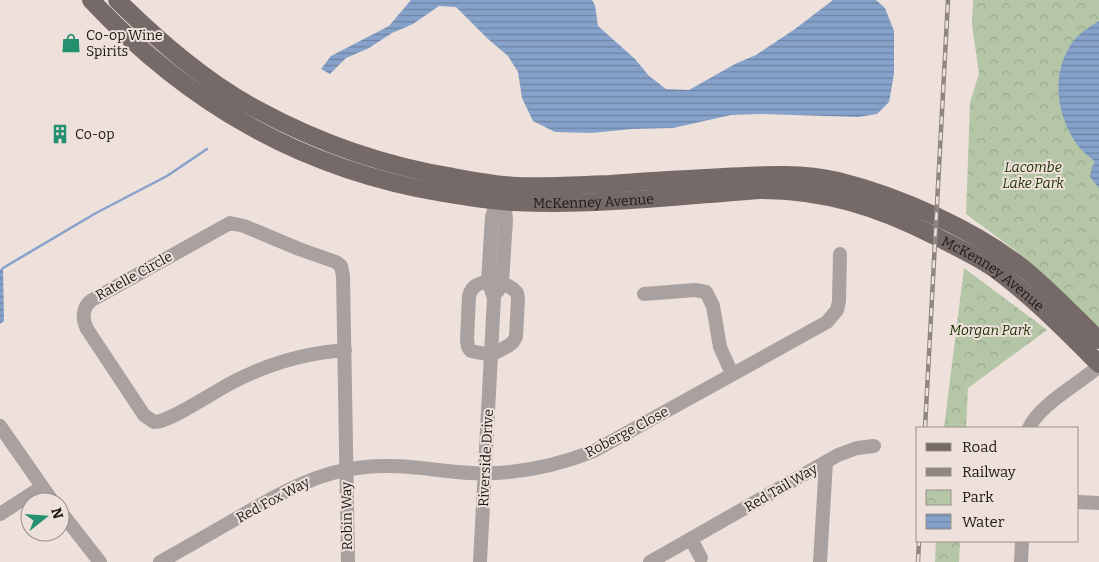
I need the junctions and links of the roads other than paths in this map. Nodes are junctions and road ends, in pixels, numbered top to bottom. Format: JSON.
{"nodes":[{"id":1,"x":91,"y":0,"type":"edge"},
{"id":2,"x":117,"y":0,"type":"edge"},
{"id":3,"x":501,"y":196,"type":"junction"},
{"id":4,"x":840,"y":254,"type":"dead end"},
{"id":5,"x":495,"y":282,"type":"junction"},
{"id":6,"x":644,"y":294,"type":"dead end"},
{"id":7,"x":1099,"y":340,"type":"edge"},
{"id":8,"x":345,"y":350,"type":"junction"},
{"id":9,"x":491,"y":355,"type":"junction"},
{"id":10,"x":1099,"y":365,"type":"edge"},
{"id":11,"x":732,"y":374,"type":"junction"},
{"id":12,"x":0,"y":426,"type":"edge"},
{"id":13,"x":1030,"y":427,"type":"edge"},
{"id":14,"x":874,"y":446,"type":"dead end"},
{"id":15,"x":826,"y":462,"type":"junction"},
{"id":16,"x":346,"y":470,"type":"junction"},
{"id":17,"x":485,"y":473,"type":"junction"},
{"id":18,"x":42,"y":487,"type":"junction"},
{"id":19,"x":46,"y":492,"type":"edge"},
{"id":20,"x":1079,"y":502,"type":"edge"},
{"id":21,"x":1099,"y":503,"type":"edge"},
{"id":22,"x":0,"y":514,"type":"edge"},
{"id":23,"x":70,"y":524,"type":"edge"},
{"id":24,"x":691,"y":539,"type":"junction"},
{"id":25,"x":1022,"y":542,"type":"edge"},
{"id":26,"x":701,"y":558,"type":"dead end"},
{"id":27,"x":100,"y":562,"type":"edge"},
{"id":28,"x":160,"y":562,"type":"edge"},
{"id":29,"x":348,"y":562,"type":"edge"},
{"id":30,"x":480,"y":562,"type":"edge"},
{"id":31,"x":650,"y":562,"type":"edge"},
{"id":32,"x":820,"y":562,"type":"edge"},
{"id":33,"x":1021,"y":562,"type":"edge"}],
"edges":[{"from":1,"to":3,"type":"main road","name":"McKenney Avenue"},
{"from":2,"to":3,"type":"main road","name":"McKenney Avenue"},
{"from":3,"to":5,"type":"street","name":"Riverside Drive"},
{"from":3,"to":7,"type":"main road","name":"McKenney Avenue"},
{"from":3,"to":10,"type":"main road","name":"McKenney Avenue"},
{"from":4,"to":11,"type":"street","name":"Roberge Close"},
{"from":5,"to":9,"type":"street","name":"Riverside Drive"},
{"from":5,"to":9,"type":"street"},
{"from":5,"to":9,"type":"street"},
{"from":6,"to":11,"type":"street"},
{"from":8,"to":8,"type":"street","name":"Ratelle Circle"},
{"from":8,"to":16,"type":"street","name":"Ratelle Circle"},
{"from":9,"to":17,"type":"street","name":"Riverside Drive"},
{"from":10,"to":13,"type":"street"},
{"from":11,"to":17,"type":"street","name":"Roberge Close"},
{"from":12,"to":18,"type":"street"},
{"from":14,"to":15,"type":"street","name":"Red Tail Way"},
{"from":15,"to":24,"type":"street","name":"Red Tail Way"},
{"from":15,"to":32,"type":"street"},
{"from":16,"to":17,"type":"street","name":"Red Fox Way"},
{"from":16,"to":28,"type":"street","name":"Red Fox Way"},
{"from":16,"to":29,"type":"street","name":"Robin Way"},
{"from":17,"to":30,"type":"street","name":"Riverside Drive"},
{"from":18,"to":19,"type":"street"},
{"from":18,"to":22,"type":"street"},
{"from":20,"to":21,"type":"street"},
{"from":23,"to":27,"type":"street"},
{"from":24,"to":26,"type":"street"},
{"from":24,"to":31,"type":"street","name":"Red Tail Way"},
{"from":25,"to":33,"type":"street"}]}
